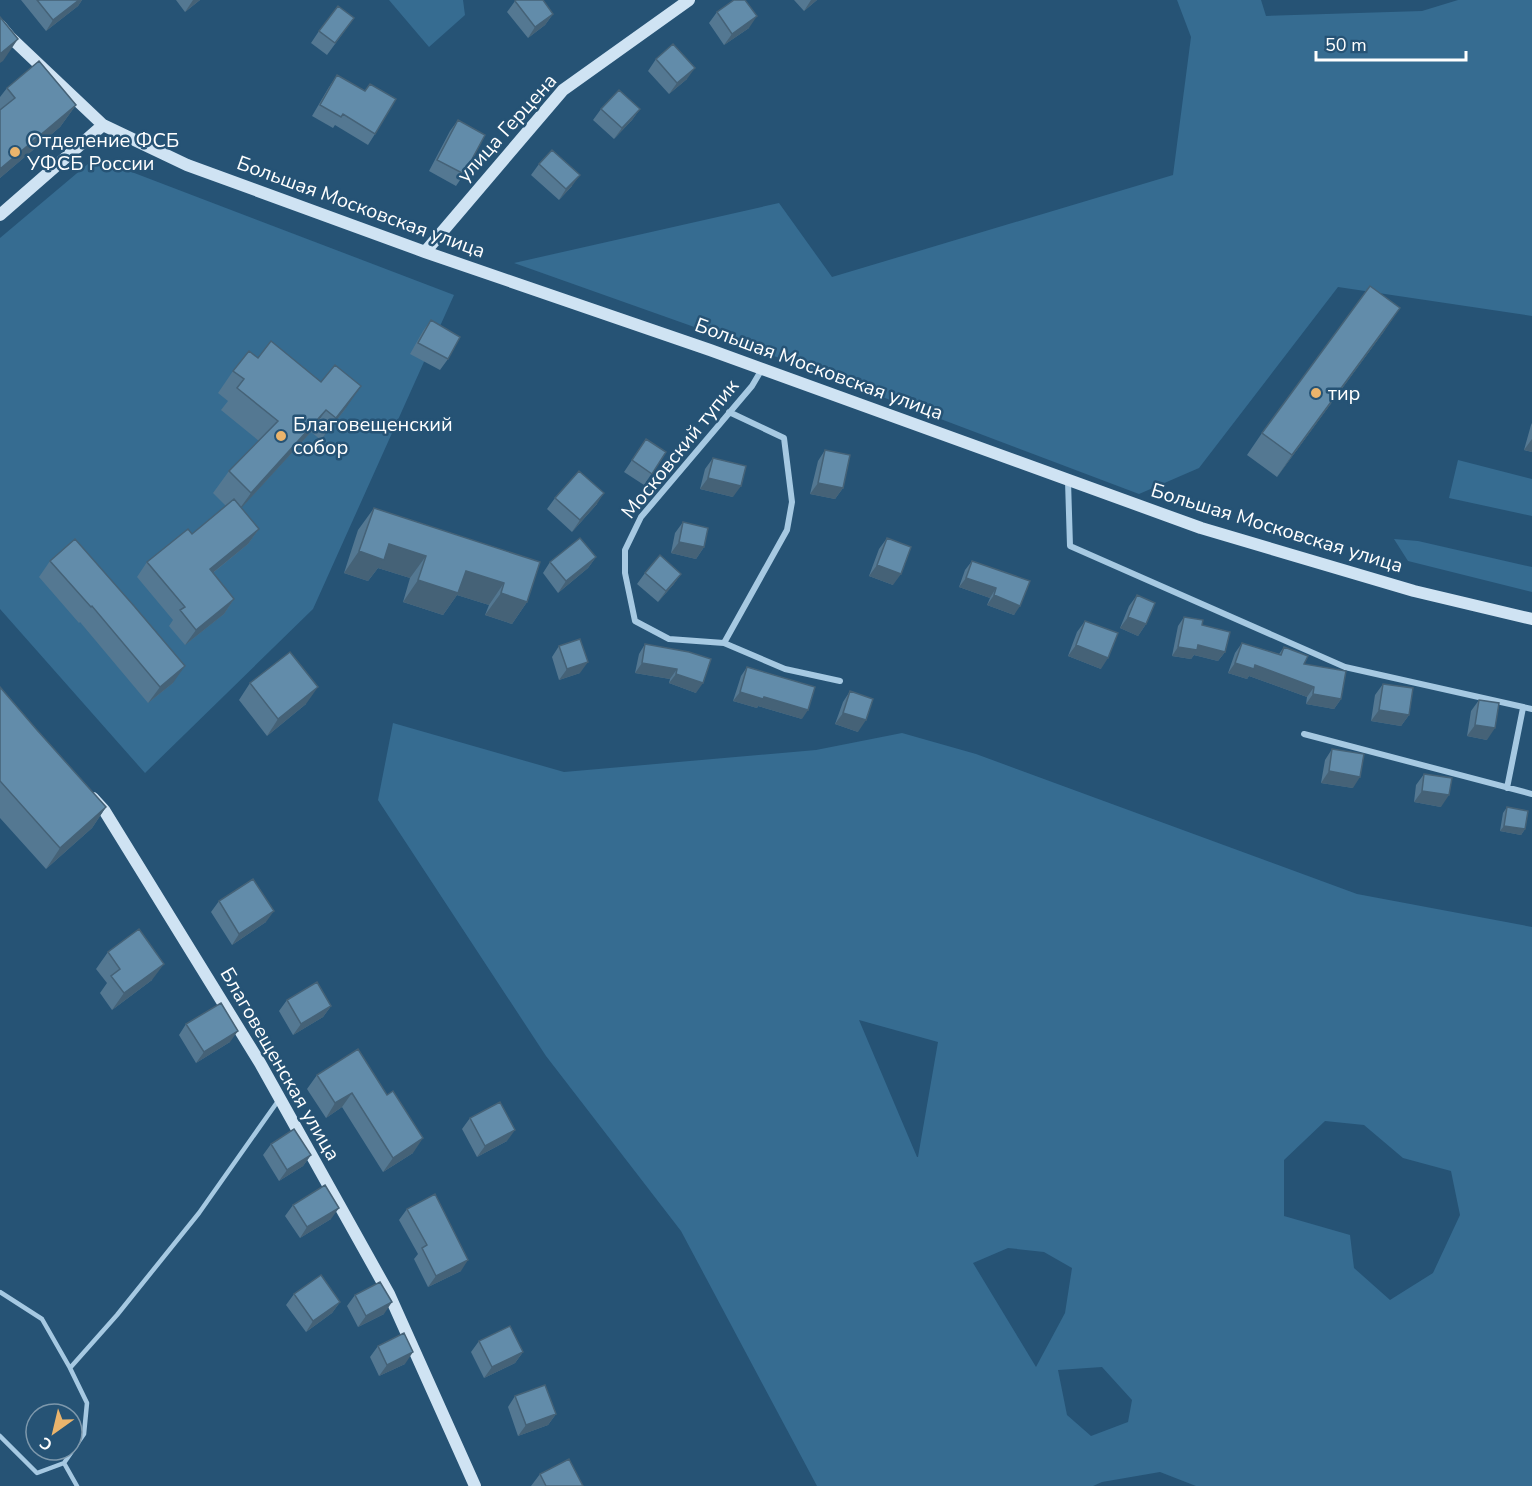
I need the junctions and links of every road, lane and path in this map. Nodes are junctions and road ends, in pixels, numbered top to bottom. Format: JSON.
{"nodes":[{"id":1,"x":689,"y":0,"type":"edge"},
{"id":2,"x":0,"y":25,"type":"edge"},
{"id":3,"x":103,"y":125,"type":"junction"},
{"id":4,"x":0,"y":215,"type":"edge"},
{"id":5,"x":425,"y":252,"type":"junction"},
{"id":6,"x":762,"y":368,"type":"junction"},
{"id":7,"x":729,"y":412,"type":"junction"},
{"id":8,"x":1068,"y":480,"type":"junction"},
{"id":9,"x":1532,"y":619,"type":"edge"},
{"id":10,"x":723,"y":643,"type":"junction"},
{"id":11,"x":840,"y":681,"type":"dead end"},
{"id":12,"x":1523,"y":708,"type":"junction"},
{"id":13,"x":1532,"y":710,"type":"edge"},
{"id":14,"x":1304,"y":734,"type":"dead end"},
{"id":15,"x":1507,"y":788,"type":"junction"},
{"id":16,"x":88,"y":792,"type":"edge"},
{"id":17,"x":1532,"y":794,"type":"edge"},
{"id":18,"x":279,"y":1098,"type":"junction"},
{"id":19,"x":0,"y":1292,"type":"edge"},
{"id":20,"x":70,"y":1368,"type":"junction"},
{"id":21,"x":0,"y":1436,"type":"edge"},
{"id":22,"x":64,"y":1463,"type":"junction"},
{"id":23,"x":76,"y":1486,"type":"edge"},
{"id":24,"x":475,"y":1486,"type":"edge"}],
"edges":[{"from":1,"to":5,"type":"main road","name":"улица Герцена"},
{"from":2,"to":3,"type":"main road","name":"Большая Московская улица"},
{"from":3,"to":4,"type":"main road"},
{"from":3,"to":5,"type":"main road","name":"Большая Московская улица"},
{"from":5,"to":6,"type":"main road","name":"Большая Московская улица"},
{"from":6,"to":7,"type":"street","name":"Московский тупик"},
{"from":6,"to":8,"type":"main road","name":"Большая Московская улица"},
{"from":7,"to":10,"type":"street"},
{"from":7,"to":10,"type":"street","name":"Московский тупик"},
{"from":8,"to":9,"type":"main road","name":"Большая Московская улица"},
{"from":8,"to":12,"type":"street"},
{"from":10,"to":11,"type":"street","name":"Московский тупик"},
{"from":12,"to":13,"type":"street"},
{"from":12,"to":15,"type":"street"},
{"from":14,"to":15,"type":"street"},
{"from":15,"to":17,"type":"street"},
{"from":16,"to":18,"type":"main road","name":"Благовещенская улица"},
{"from":18,"to":20,"type":"lane"},
{"from":18,"to":24,"type":"main road","name":"Благовещенская улица"},
{"from":19,"to":20,"type":"lane"},
{"from":20,"to":22,"type":"lane"},
{"from":21,"to":22,"type":"lane"},
{"from":22,"to":23,"type":"lane"}]}
